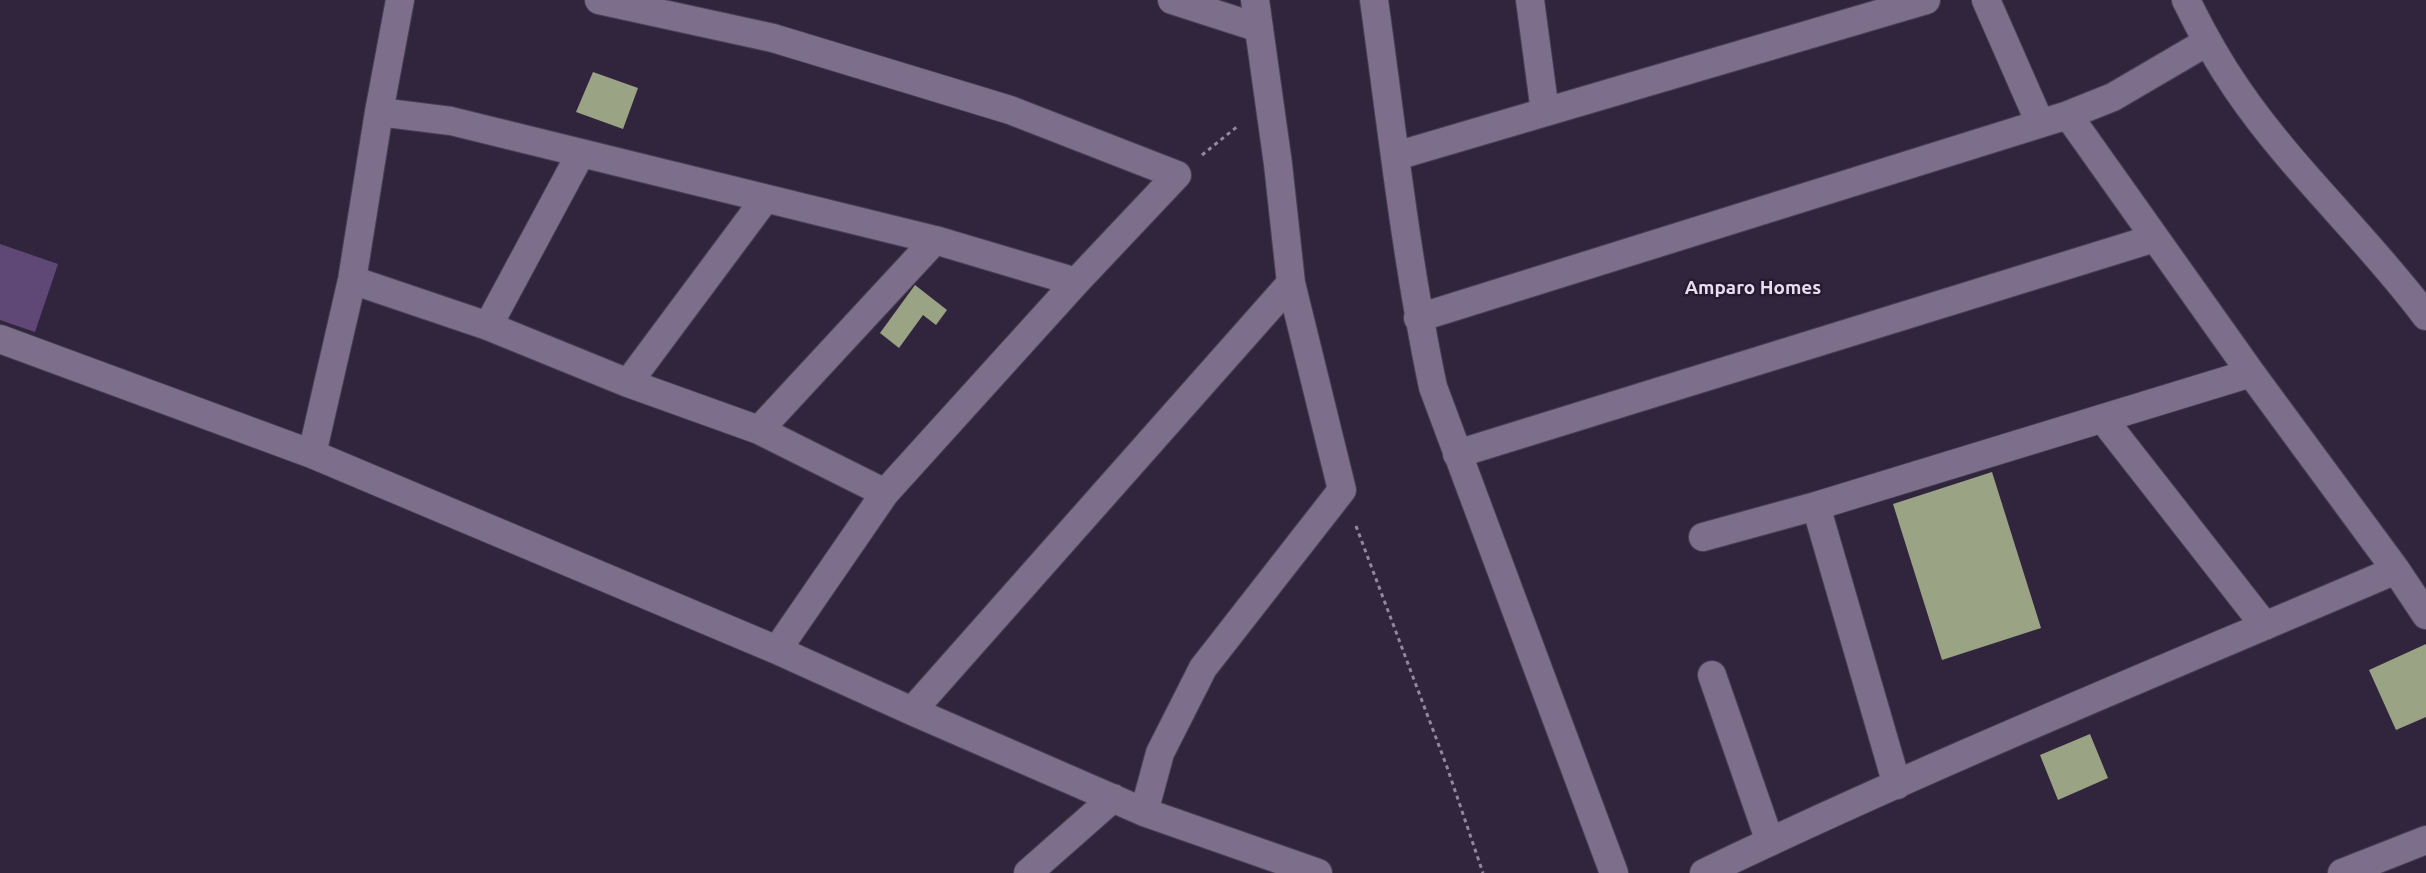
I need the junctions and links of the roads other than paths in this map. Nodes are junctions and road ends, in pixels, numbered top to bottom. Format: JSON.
{"nodes":[{"id":1,"x":400,"y":0,"type":"edge"},
{"id":2,"x":598,"y":0,"type":"edge"},
{"id":3,"x":1172,"y":0,"type":"edge"},
{"id":4,"x":1255,"y":0,"type":"edge"},
{"id":5,"x":1374,"y":0,"type":"edge"},
{"id":6,"x":1530,"y":0,"type":"edge"},
{"id":7,"x":1926,"y":0,"type":"edge"},
{"id":8,"x":1986,"y":0,"type":"edge"},
{"id":9,"x":2186,"y":0,"type":"edge"},
{"id":10,"x":1259,"y":28,"type":"junction"},
{"id":11,"x":2207,"y":42,"type":"junction"},
{"id":12,"x":379,"y":112,"type":"junction"},
{"id":13,"x":1544,"y":112,"type":"junction"},
{"id":14,"x":2068,"y":115,"type":"junction"},
{"id":15,"x":2040,"y":123,"type":"junction"},
{"id":16,"x":581,"y":153,"type":"junction"},
{"id":17,"x":1396,"y":156,"type":"junction"},
{"id":18,"x":765,"y":199,"type":"junction"},
{"id":19,"x":2155,"y":238,"type":"junction"},
{"id":20,"x":935,"y":240,"type":"junction"},
{"id":21,"x":352,"y":280,"type":"junction"},
{"id":22,"x":1076,"y":282,"type":"junction"},
{"id":23,"x":1291,"y":283,"type":"junction"},
{"id":24,"x":2426,"y":316,"type":"edge"},
{"id":25,"x":1418,"y":318,"type":"junction"},
{"id":26,"x":488,"y":326,"type":"junction"},
{"id":27,"x":0,"y":339,"type":"edge"},
{"id":28,"x":2251,"y":373,"type":"junction"},
{"id":29,"x":628,"y":383,"type":"junction"},
{"id":30,"x":2103,"y":419,"type":"junction"},
{"id":31,"x":759,"y":430,"type":"junction"},
{"id":32,"x":312,"y":454,"type":"junction"},
{"id":33,"x":1457,"y":454,"type":"junction"},
{"id":34,"x":885,"y":493,"type":"junction"},
{"id":35,"x":1816,"y":506,"type":"junction"},
{"id":36,"x":1702,"y":536,"type":"dead end"},
{"id":37,"x":2396,"y":570,"type":"junction"},
{"id":38,"x":2426,"y":615,"type":"edge"},
{"id":39,"x":2265,"y":626,"type":"junction"},
{"id":40,"x":777,"y":650,"type":"junction"},
{"id":41,"x":1712,"y":675,"type":"dead end"},
{"id":42,"x":912,"y":711,"type":"junction"},
{"id":43,"x":1897,"y":785,"type":"junction"},
{"id":44,"x":1113,"y":798,"type":"junction"},
{"id":45,"x":1144,"y":812,"type":"junction"},
{"id":46,"x":2426,"y":840,"type":"edge"},
{"id":47,"x":1770,"y":842,"type":"junction"},
{"id":48,"x":1028,"y":873,"type":"edge"},
{"id":49,"x":1318,"y":873,"type":"edge"},
{"id":50,"x":1614,"y":873,"type":"edge"},
{"id":51,"x":1704,"y":873,"type":"edge"},
{"id":52,"x":2342,"y":873,"type":"edge"}],
"edges":[{"from":1,"to":12,"type":"street"},
{"from":2,"to":22,"type":"street"},
{"from":3,"to":10,"type":"street"},
{"from":4,"to":10,"type":"street"},
{"from":5,"to":17,"type":"street"},
{"from":6,"to":13,"type":"street"},
{"from":7,"to":13,"type":"street"},
{"from":8,"to":15,"type":"street"},
{"from":9,"to":11,"type":"street"},
{"from":10,"to":23,"type":"street"},
{"from":11,"to":14,"type":"street"},
{"from":11,"to":24,"type":"street"},
{"from":12,"to":16,"type":"street"},
{"from":12,"to":21,"type":"street"},
{"from":13,"to":17,"type":"street"},
{"from":14,"to":15,"type":"street"},
{"from":14,"to":19,"type":"street"},
{"from":15,"to":25,"type":"street"},
{"from":16,"to":18,"type":"street"},
{"from":16,"to":26,"type":"street"},
{"from":17,"to":25,"type":"street"},
{"from":18,"to":20,"type":"street"},
{"from":18,"to":29,"type":"street"},
{"from":19,"to":28,"type":"street"},
{"from":19,"to":33,"type":"street"},
{"from":20,"to":22,"type":"street"},
{"from":20,"to":31,"type":"street"},
{"from":21,"to":26,"type":"street"},
{"from":21,"to":32,"type":"street"},
{"from":22,"to":34,"type":"street"},
{"from":23,"to":42,"type":"street"},
{"from":23,"to":45,"type":"street"},
{"from":25,"to":33,"type":"street"},
{"from":26,"to":29,"type":"street"},
{"from":27,"to":32,"type":"street"},
{"from":28,"to":30,"type":"street"},
{"from":28,"to":37,"type":"street"},
{"from":29,"to":31,"type":"street"},
{"from":30,"to":35,"type":"street"},
{"from":30,"to":39,"type":"street"},
{"from":31,"to":34,"type":"street"},
{"from":32,"to":40,"type":"street"},
{"from":33,"to":50,"type":"street"},
{"from":34,"to":40,"type":"street"},
{"from":35,"to":36,"type":"street"},
{"from":35,"to":43,"type":"street"},
{"from":37,"to":38,"type":"street"},
{"from":37,"to":39,"type":"street"},
{"from":39,"to":43,"type":"street"},
{"from":40,"to":42,"type":"street"},
{"from":41,"to":47,"type":"street"},
{"from":42,"to":44,"type":"street"},
{"from":43,"to":47,"type":"street"},
{"from":44,"to":45,"type":"street"},
{"from":44,"to":48,"type":"street"},
{"from":45,"to":49,"type":"street"},
{"from":46,"to":52,"type":"street"},
{"from":47,"to":51,"type":"street"}]}
